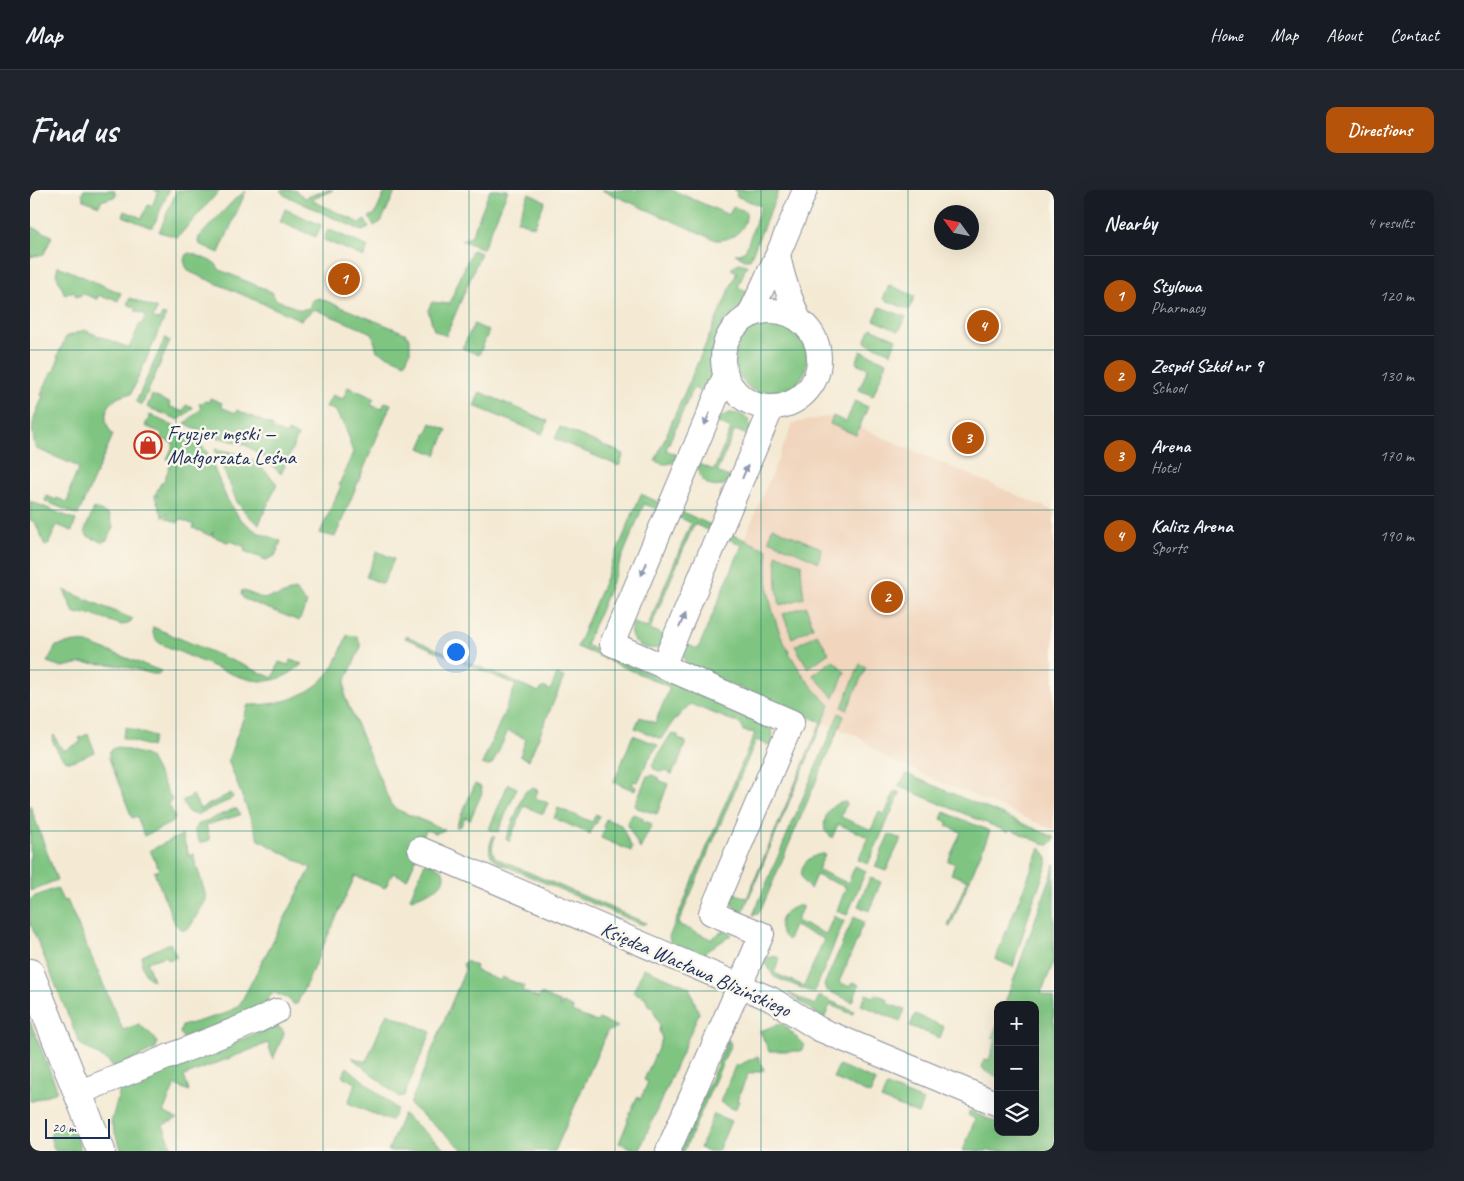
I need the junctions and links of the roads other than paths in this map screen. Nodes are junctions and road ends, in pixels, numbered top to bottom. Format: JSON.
{"nodes":[{"id":1,"x":805,"y":190,"type":"edge"},
{"id":2,"x":778,"y":254,"type":"junction"},
{"id":3,"x":749,"y":316,"type":"junction"},
{"id":4,"x":800,"y":320,"type":"junction"},
{"id":5,"x":726,"y":374,"type":"junction"},
{"id":6,"x":772,"y":407,"type":"junction"},
{"id":7,"x":663,"y":666,"type":"junction"},
{"id":8,"x":420,"y":848,"type":"dead end"},
{"id":9,"x":30,"y":973,"type":"edge"},
{"id":10,"x":740,"y":986,"type":"junction"},
{"id":11,"x":277,"y":1011,"type":"dead end"},
{"id":12,"x":78,"y":1093,"type":"junction"},
{"id":13,"x":994,"y":1102,"type":"edge"},
{"id":14,"x":101,"y":1151,"type":"edge"},
{"id":15,"x":668,"y":1151,"type":"edge"}],
"edges":[{"from":1,"to":2,"type":"street"},
{"from":2,"to":3,"type":"street"},
{"from":2,"to":4,"type":"street"},
{"from":3,"to":4,"type":"street"},
{"from":3,"to":5,"type":"street"},
{"from":4,"to":6,"type":"street"},
{"from":5,"to":6,"type":"street"},
{"from":5,"to":7,"type":"street","one_way":true},
{"from":7,"to":6,"type":"street","one_way":true},
{"from":7,"to":10,"type":"street"},
{"from":8,"to":10,"type":"street","name":"Księdza Wacława Blizińskiego"},
{"from":9,"to":12,"type":"street"},
{"from":10,"to":13,"type":"street","name":"Księdza Wacława Blizińskiego"},
{"from":10,"to":15,"type":"street"},
{"from":11,"to":12,"type":"street"},
{"from":12,"to":14,"type":"street"}]}
